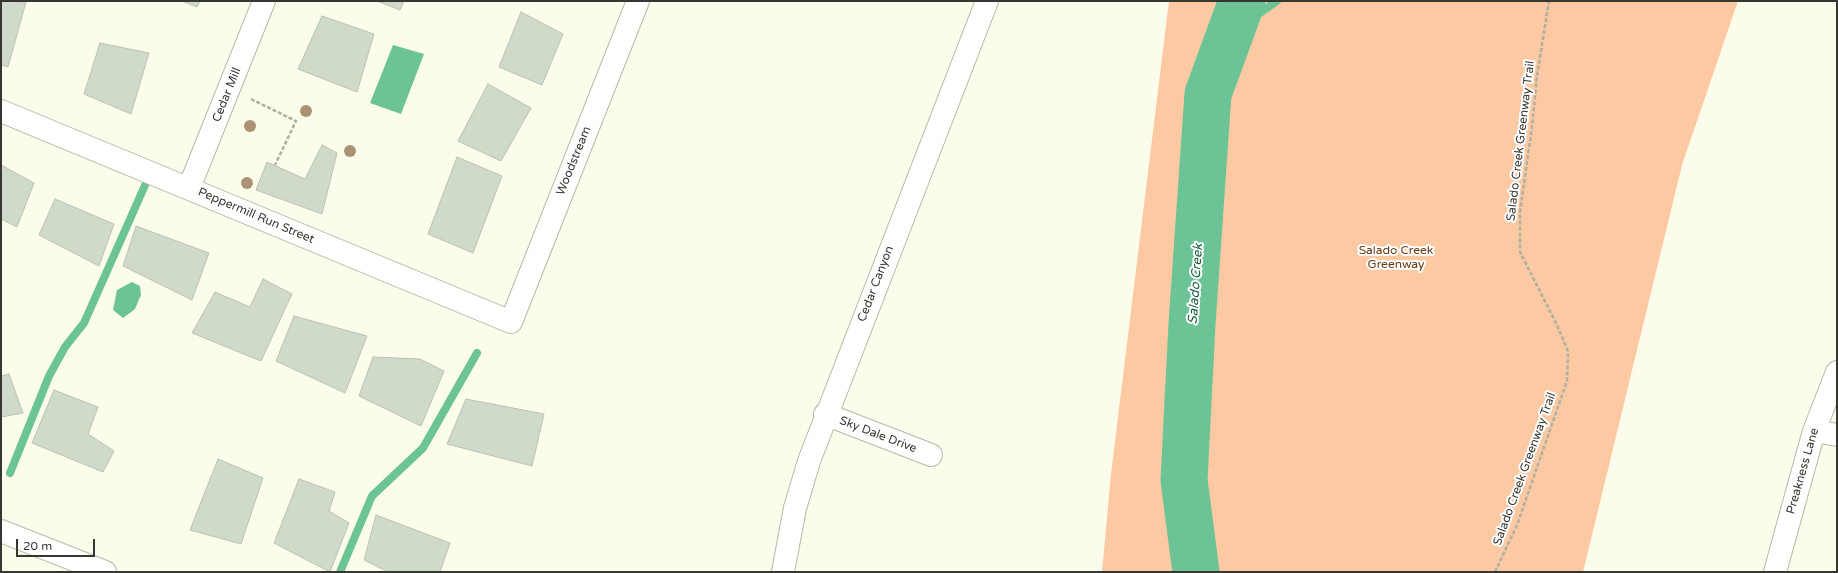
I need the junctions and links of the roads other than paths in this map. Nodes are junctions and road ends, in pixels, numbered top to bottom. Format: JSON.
{"nodes":[{"id":1,"x":264,"y":1,"type":"edge"},
{"id":2,"x":638,"y":1,"type":"edge"},
{"id":3,"x":987,"y":1,"type":"edge"},
{"id":4,"x":1,"y":111,"type":"edge"},
{"id":5,"x":189,"y":188,"type":"junction"},
{"id":6,"x":511,"y":322,"type":"joint"},
{"id":7,"x":1837,"y":372,"type":"edge"},
{"id":8,"x":825,"y":414,"type":"junction"},
{"id":9,"x":1814,"y":431,"type":"junction"},
{"id":10,"x":1837,"y":435,"type":"edge"},
{"id":11,"x":931,"y":455,"type":"dead end"},
{"id":12,"x":1,"y":531,"type":"edge"},
{"id":13,"x":105,"y":572,"type":"edge"},
{"id":14,"x":783,"y":572,"type":"edge"},
{"id":15,"x":1775,"y":572,"type":"edge"}],
"edges":[{"from":1,"to":5,"type":"street","name":"Cedar Mill"},
{"from":2,"to":6,"type":"street","name":"Woodstream"},
{"from":3,"to":8,"type":"street","name":"Cedar Canyon"},
{"from":4,"to":5,"type":"street","name":"Peppermill Run Street"},
{"from":5,"to":6,"type":"street","name":"Peppermill Run Street"},
{"from":7,"to":9,"type":"street","name":"Preakness Lane"},
{"from":8,"to":11,"type":"street","name":"Sky Dale Drive"},
{"from":8,"to":14,"type":"street","name":"Cedar Canyon"},
{"from":9,"to":10,"type":"street"},
{"from":9,"to":15,"type":"street","name":"Preakness Lane"},
{"from":12,"to":13,"type":"street"}]}
